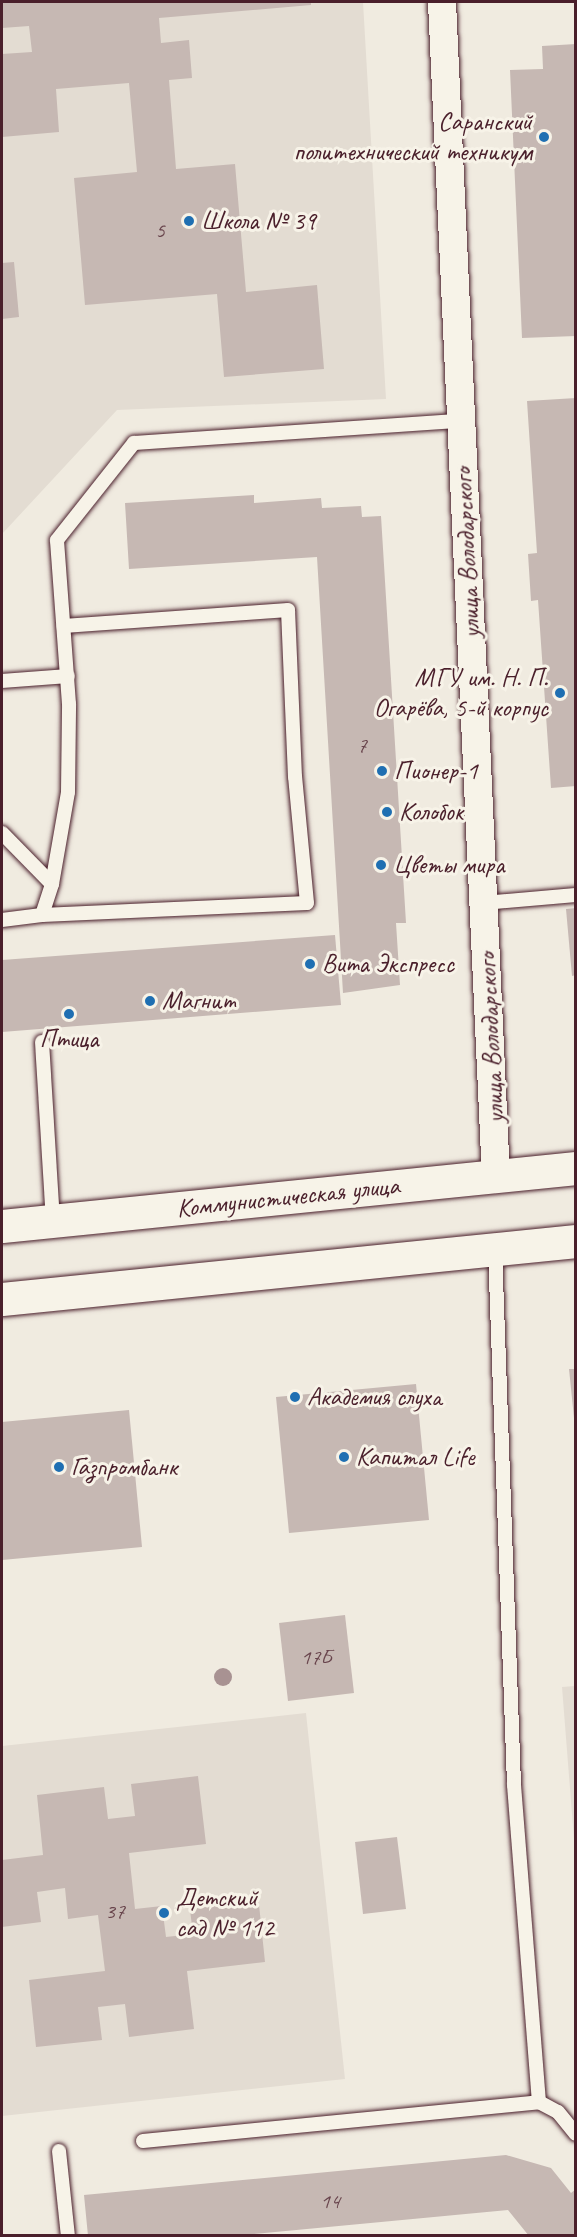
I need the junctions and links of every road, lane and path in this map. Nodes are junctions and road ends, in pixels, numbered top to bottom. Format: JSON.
{"nodes":[{"id":1,"x":442,"y":2,"type":"edge"},
{"id":2,"x":460,"y":421,"type":"junction"},
{"id":3,"x":64,"y":626,"type":"junction"},
{"id":4,"x":68,"y":676,"type":"junction"},
{"id":5,"x":2,"y":681,"type":"edge"},
{"id":6,"x":2,"y":833,"type":"edge"},
{"id":7,"x":52,"y":884,"type":"junction"},
{"id":8,"x":576,"y":895,"type":"edge"},
{"id":9,"x":484,"y":903,"type":"junction"},
{"id":10,"x":42,"y":915,"type":"junction"},
{"id":11,"x":2,"y":920,"type":"edge"},
{"id":12,"x":42,"y":1042,"type":"dead end"},
{"id":13,"x":576,"y":1168,"type":"edge"},
{"id":14,"x":496,"y":1176,"type":"junction"},
{"id":15,"x":53,"y":1221,"type":"junction"},
{"id":16,"x":2,"y":1226,"type":"edge"},
{"id":17,"x":576,"y":1241,"type":"edge"},
{"id":18,"x":495,"y":1249,"type":"junction"},
{"id":19,"x":2,"y":1299,"type":"edge"},
{"id":20,"x":539,"y":2102,"type":"junction"},
{"id":21,"x":576,"y":2134,"type":"edge"},
{"id":22,"x":143,"y":2141,"type":"dead end"},
{"id":23,"x":60,"y":2151,"type":"dead end"},
{"id":24,"x":68,"y":2235,"type":"edge"}],
"edges":[{"from":1,"to":2,"type":"street","name":"улица Володарского"},
{"from":2,"to":3,"type":"lane"},
{"from":2,"to":9,"type":"street","name":"улица Володарского"},
{"from":3,"to":4,"type":"lane"},
{"from":3,"to":10,"type":"lane"},
{"from":4,"to":5,"type":"lane"},
{"from":4,"to":7,"type":"lane"},
{"from":6,"to":7,"type":"lane"},
{"from":7,"to":10,"type":"lane"},
{"from":8,"to":9,"type":"lane"},
{"from":9,"to":14,"type":"street","name":"улица Володарского"},
{"from":10,"to":11,"type":"lane"},
{"from":12,"to":15,"type":"lane"},
{"from":13,"to":14,"type":"main road","name":"Коммунистическая улица"},
{"from":14,"to":15,"type":"main road","name":"Коммунистическая улица"},
{"from":15,"to":16,"type":"main road","name":"Коммунистическая улица"},
{"from":17,"to":18,"type":"main road"},
{"from":18,"to":19,"type":"main road"},
{"from":18,"to":20,"type":"lane"},
{"from":20,"to":21,"type":"lane"},
{"from":20,"to":22,"type":"lane"},
{"from":23,"to":24,"type":"lane"}]}
